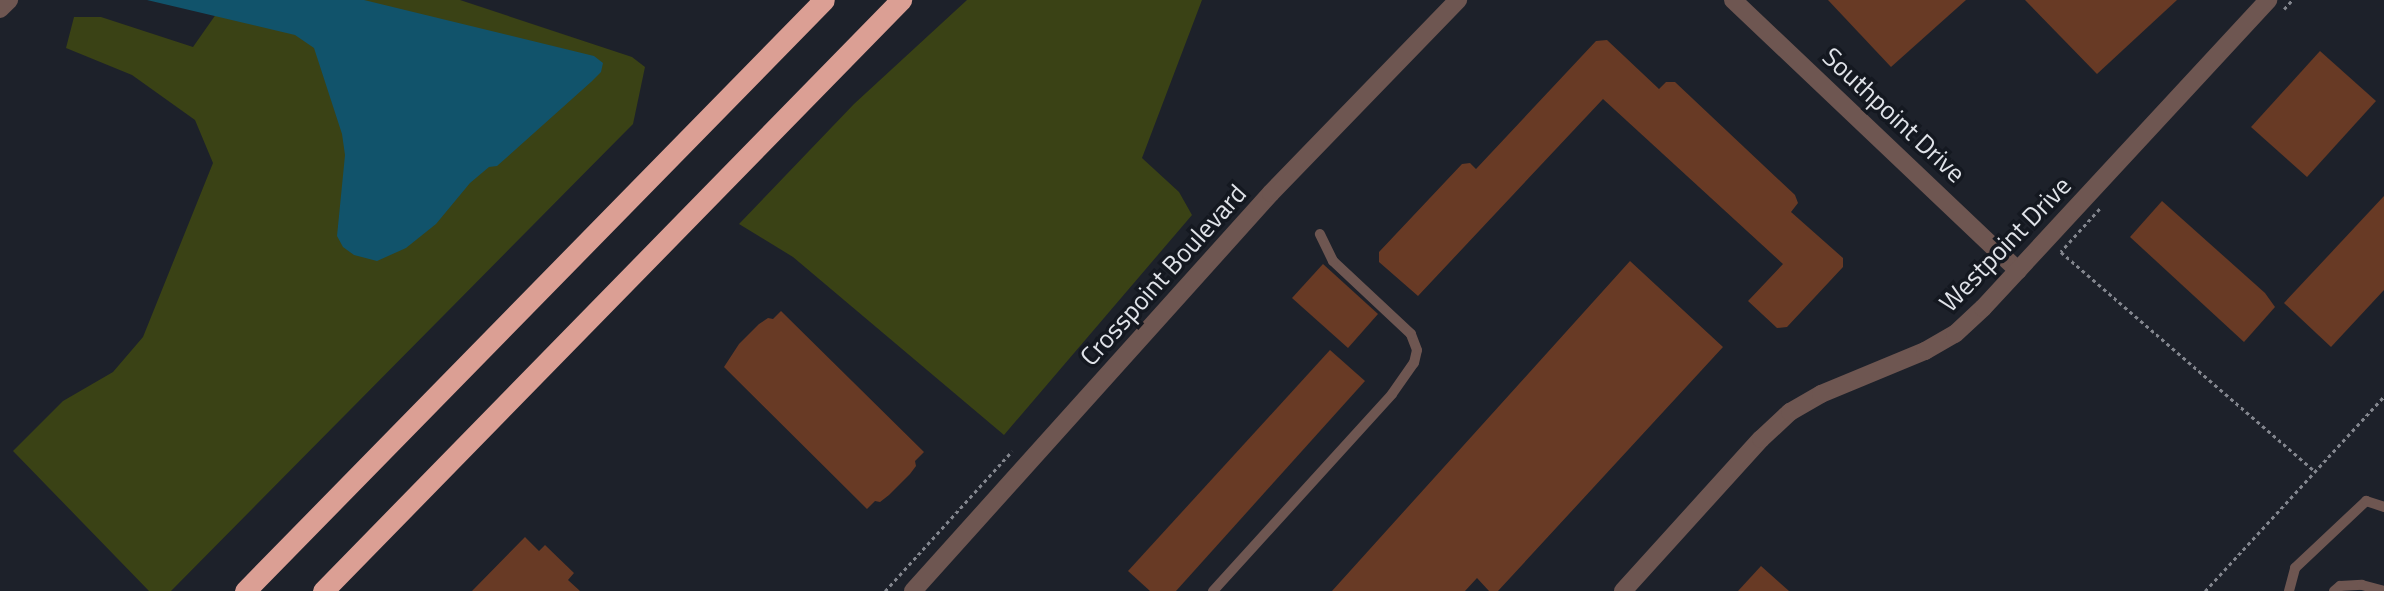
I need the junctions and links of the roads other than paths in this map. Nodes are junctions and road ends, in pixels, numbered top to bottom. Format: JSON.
{"nodes":[{"id":1,"x":9,"y":0,"type":"edge"},
{"id":2,"x":824,"y":0,"type":"edge"},
{"id":3,"x":901,"y":0,"type":"edge"},
{"id":4,"x":1458,"y":0,"type":"edge"},
{"id":5,"x":1733,"y":0,"type":"edge"},
{"id":6,"x":2268,"y":0,"type":"edge"},
{"id":7,"x":0,"y":9,"type":"edge"},
{"id":8,"x":1320,"y":234,"type":"dead end"},
{"id":9,"x":2018,"y":270,"type":"junction"},
{"id":10,"x":2384,"y":507,"type":"edge"},
{"id":11,"x":245,"y":591,"type":"edge"},
{"id":12,"x":323,"y":591,"type":"edge"},
{"id":13,"x":913,"y":591,"type":"edge"},
{"id":14,"x":1213,"y":591,"type":"edge"},
{"id":15,"x":1623,"y":591,"type":"edge"},
{"id":16,"x":2289,"y":591,"type":"edge"},
{"id":17,"x":2334,"y":591,"type":"edge"},
{"id":18,"x":2384,"y":591,"type":"edge"}],
"edges":[{"from":1,"to":7,"type":"street"},
{"from":2,"to":11,"type":"highway"},
{"from":3,"to":12,"type":"highway"},
{"from":4,"to":13,"type":"street","name":"Crosspoint Boulevard"},
{"from":5,"to":9,"type":"street","name":"Southpoint Drive"},
{"from":6,"to":9,"type":"street","name":"Westpoint Drive"},
{"from":8,"to":14,"type":"lane"},
{"from":9,"to":15,"type":"street","name":"Westpoint Drive"},
{"from":10,"to":16,"type":"lane"},
{"from":17,"to":18,"type":"lane"}]}
